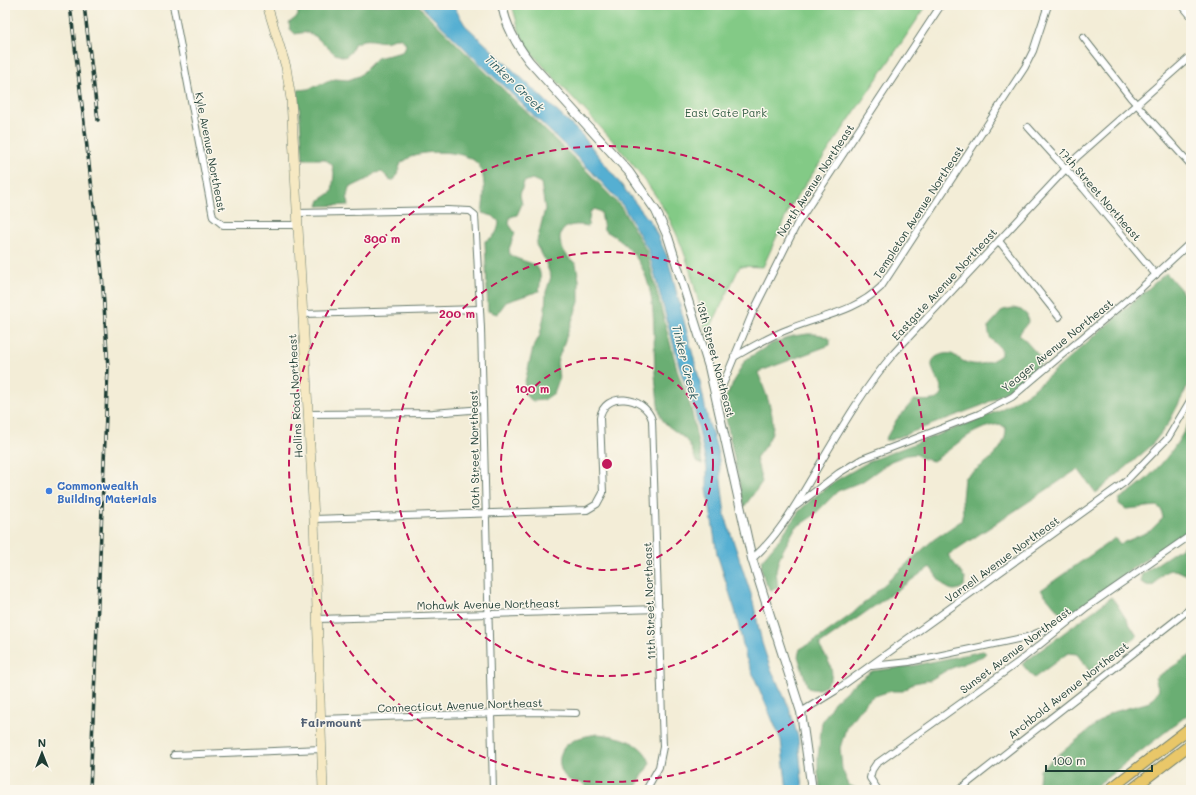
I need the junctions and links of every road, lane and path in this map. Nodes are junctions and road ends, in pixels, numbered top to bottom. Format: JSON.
{"nodes":[{"id":1,"x":173,"y":5,"type":"edge"},
{"id":2,"x":267,"y":5,"type":"edge"},
{"id":3,"x":502,"y":5,"type":"edge"},
{"id":4,"x":941,"y":5,"type":"edge"},
{"id":5,"x":1048,"y":5,"type":"edge"},
{"id":6,"x":1182,"y":5,"type":"edge"},
{"id":7,"x":1191,"y":16,"type":"edge"},
{"id":8,"x":1083,"y":38,"type":"dead end"},
{"id":9,"x":1191,"y":56,"type":"edge"},
{"id":10,"x":1137,"y":104,"type":"junction"},
{"id":11,"x":1028,"y":127,"type":"dead end"},
{"id":12,"x":1191,"y":165,"type":"edge"},
{"id":13,"x":1066,"y":169,"type":"junction"},
{"id":14,"x":297,"y":213,"type":"junction"},
{"id":15,"x":298,"y":224,"type":"junction"},
{"id":16,"x":999,"y":241,"type":"junction"},
{"id":17,"x":1191,"y":242,"type":"edge"},
{"id":18,"x":1156,"y":275,"type":"junction"},
{"id":19,"x":479,"y":309,"type":"junction"},
{"id":20,"x":303,"y":314,"type":"junction"},
{"id":21,"x":1060,"y":317,"type":"dead end"},
{"id":22,"x":734,"y":357,"type":"junction"},
{"id":23,"x":1191,"y":398,"type":"edge"},
{"id":24,"x":717,"y":399,"type":"junction"},
{"id":25,"x":482,"y":409,"type":"junction"},
{"id":26,"x":308,"y":414,"type":"junction"},
{"id":27,"x":794,"y":508,"type":"junction"},
{"id":28,"x":485,"y":513,"type":"junction"},
{"id":29,"x":314,"y":519,"type":"junction"},
{"id":30,"x":1191,"y":535,"type":"edge"},
{"id":31,"x":752,"y":559,"type":"junction"},
{"id":32,"x":659,"y":608,"type":"junction"},
{"id":33,"x":1191,"y":608,"type":"edge"},
{"id":34,"x":488,"y":613,"type":"junction"},
{"id":35,"x":318,"y":619,"type":"junction"},
{"id":36,"x":1072,"y":619,"type":"junction"},
{"id":37,"x":870,"y":666,"type":"junction"},
{"id":38,"x":801,"y":712,"type":"junction"},
{"id":39,"x":576,"y":713,"type":"dead end"},
{"id":40,"x":491,"y":714,"type":"junction"},
{"id":41,"x":321,"y":719,"type":"junction"},
{"id":42,"x":1191,"y":727,"type":"edge"},
{"id":43,"x":1191,"y":744,"type":"edge"},
{"id":44,"x":322,"y":749,"type":"junction"},
{"id":45,"x":174,"y":755,"type":"dead end"},
{"id":46,"x":323,"y":790,"type":"edge"},
{"id":47,"x":493,"y":790,"type":"edge"},
{"id":48,"x":646,"y":790,"type":"edge"},
{"id":49,"x":812,"y":790,"type":"edge"},
{"id":50,"x":878,"y":790,"type":"edge"},
{"id":51,"x":959,"y":790,"type":"edge"},
{"id":52,"x":1109,"y":790,"type":"edge"},
{"id":53,"x":1131,"y":790,"type":"edge"}],
"edges":[{"from":1,"to":15,"type":"street","name":"Kyle Avenue Northeast"},
{"from":2,"to":14,"type":"main road","name":"Hollins Road Northeast"},
{"from":3,"to":24,"type":"street","name":"13th Street Northeast"},
{"from":4,"to":22,"type":"street","name":"North Avenue Northeast"},
{"from":5,"to":22,"type":"street","name":"Templeton Avenue Northeast"},
{"from":6,"to":7,"type":"street"},
{"from":8,"to":10,"type":"street"},
{"from":9,"to":10,"type":"street","name":"Eastgate Avenue Northeast"},
{"from":10,"to":12,"type":"street"},
{"from":10,"to":13,"type":"street","name":"Eastgate Avenue Northeast"},
{"from":11,"to":13,"type":"street","name":"17th Street Northeast"},
{"from":13,"to":16,"type":"street","name":"Eastgate Avenue Northeast"},
{"from":13,"to":18,"type":"street","name":"17th Street Northeast"},
{"from":14,"to":15,"type":"main road","name":"Hollins Road Northeast"},
{"from":14,"to":19,"type":"street","name":"10th Street Northeast"},
{"from":15,"to":20,"type":"main road","name":"Hollins Road Northeast"},
{"from":16,"to":21,"type":"street"},
{"from":16,"to":27,"type":"street","name":"Eastgate Avenue Northeast"},
{"from":17,"to":18,"type":"street","name":"Yeager Avenue Northeast"},
{"from":18,"to":27,"type":"street","name":"Yeager Avenue Northeast"},
{"from":19,"to":20,"type":"street"},
{"from":19,"to":25,"type":"street","name":"10th Street Northeast"},
{"from":20,"to":26,"type":"main road","name":"Hollins Road Northeast"},
{"from":22,"to":24,"type":"street","name":"North Avenue Northeast"},
{"from":23,"to":37,"type":"street","name":"Varnell Avenue Northeast"},
{"from":24,"to":31,"type":"street","name":"13th Street Northeast"},
{"from":25,"to":26,"type":"street"},
{"from":25,"to":28,"type":"street","name":"10th Street Northeast"},
{"from":26,"to":29,"type":"main road","name":"Hollins Road Northeast"},
{"from":27,"to":31,"type":"street","name":"Eastgate Avenue Northeast"},
{"from":28,"to":29,"type":"street"},
{"from":28,"to":32,"type":"street","name":"11th Street Northeast"},
{"from":28,"to":34,"type":"street","name":"10th Street Northeast"},
{"from":29,"to":35,"type":"main road","name":"Hollins Road Northeast"},
{"from":30,"to":36,"type":"street","name":"Sunset Avenue Northeast"},
{"from":31,"to":38,"type":"street","name":"13th Street Northeast"},
{"from":32,"to":34,"type":"street","name":"Mohawk Avenue Northeast"},
{"from":32,"to":48,"type":"street","name":"11th Street Northeast"},
{"from":33,"to":51,"type":"street","name":"Archbold Avenue Northeast"},
{"from":34,"to":35,"type":"street","name":"Mohawk Avenue Northeast"},
{"from":34,"to":40,"type":"street","name":"10th Street Northeast"},
{"from":35,"to":41,"type":"main road","name":"Hollins Road Northeast"},
{"from":36,"to":37,"type":"street"},
{"from":36,"to":50,"type":"street","name":"Sunset Avenue Northeast"},
{"from":37,"to":38,"type":"street","name":"Varnell Avenue Northeast"},
{"from":38,"to":49,"type":"street","name":"13th Street Northeast"},
{"from":39,"to":40,"type":"street","name":"Connecticut Avenue Northeast"},
{"from":40,"to":41,"type":"street","name":"Connecticut Avenue Northeast"},
{"from":40,"to":47,"type":"street","name":"10th Street Northeast"},
{"from":41,"to":44,"type":"main road","name":"Hollins Road Northeast"},
{"from":42,"to":52,"type":"highway"},
{"from":43,"to":53,"type":"highway"},
{"from":44,"to":45,"type":"street"},
{"from":44,"to":46,"type":"main road","name":"Hollins Road Northeast"}]}
